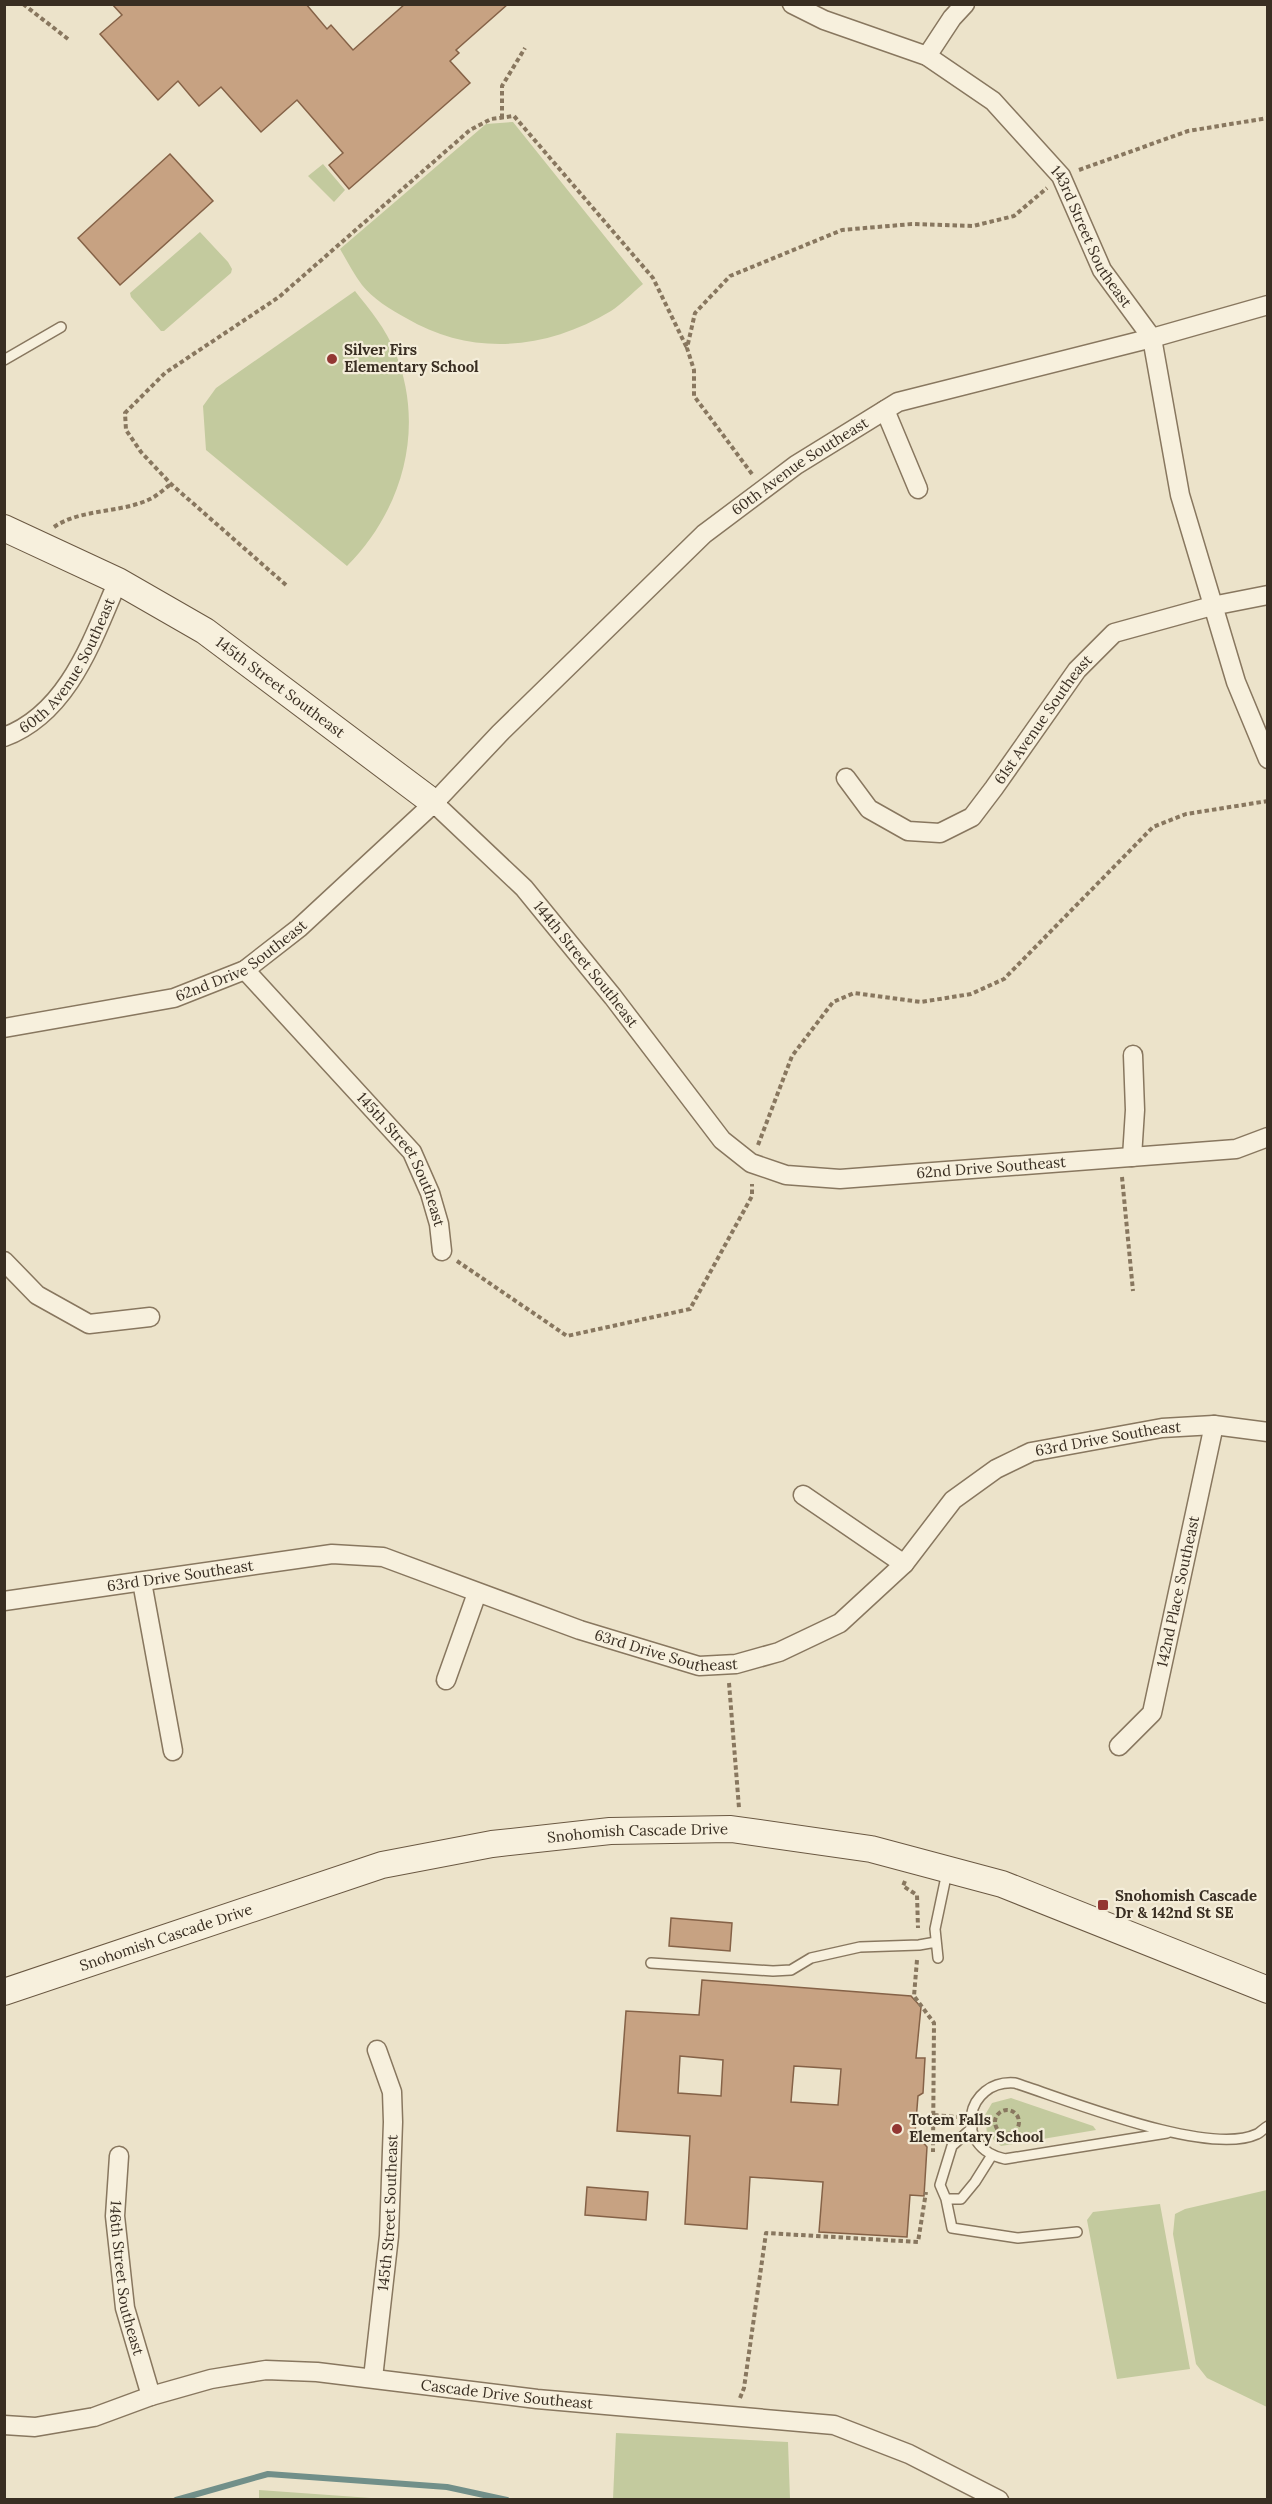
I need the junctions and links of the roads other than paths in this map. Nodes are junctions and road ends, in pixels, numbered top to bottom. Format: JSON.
{"nodes":[{"id":1,"x":792,"y":4,"type":"edge"},
{"id":2,"x":965,"y":4,"type":"edge"},
{"id":3,"x":927,"y":56,"type":"junction"},
{"id":4,"x":1268,"y":304,"type":"edge"},
{"id":5,"x":62,"y":327,"type":"dead end"},
{"id":6,"x":1152,"y":338,"type":"junction"},
{"id":7,"x":4,"y":360,"type":"edge"},
{"id":8,"x":885,"y":410,"type":"junction"},
{"id":9,"x":918,"y":489,"type":"dead end"},
{"id":10,"x":4,"y":528,"type":"edge"},
{"id":11,"x":118,"y":581,"type":"junction"},
{"id":12,"x":1268,"y":595,"type":"edge"},
{"id":13,"x":1212,"y":606,"type":"junction"},
{"id":14,"x":4,"y":736,"type":"edge"},
{"id":15,"x":1268,"y":759,"type":"edge"},
{"id":16,"x":846,"y":778,"type":"dead end"},
{"id":17,"x":434,"y":803,"type":"junction"},
{"id":18,"x":245,"y":970,"type":"junction"},
{"id":19,"x":4,"y":1028,"type":"edge"},
{"id":20,"x":1132,"y":1054,"type":"dead end"},
{"id":21,"x":1268,"y":1137,"type":"edge"},
{"id":22,"x":722,"y":1140,"type":"joint"},
{"id":23,"x":1132,"y":1158,"type":"junction"},
{"id":24,"x":442,"y":1251,"type":"road end"},
{"id":25,"x":4,"y":1261,"type":"edge"},
{"id":26,"x":150,"y":1317,"type":"dead end"},
{"id":27,"x":1214,"y":1425,"type":"junction"},
{"id":28,"x":1268,"y":1432,"type":"edge"},
{"id":29,"x":803,"y":1495,"type":"dead end"},
{"id":30,"x":904,"y":1564,"type":"junction"},
{"id":31,"x":142,"y":1582,"type":"junction"},
{"id":32,"x":477,"y":1593,"type":"junction"},
{"id":33,"x":4,"y":1601,"type":"edge"},
{"id":34,"x":446,"y":1680,"type":"dead end"},
{"id":35,"x":1119,"y":1746,"type":"dead end"},
{"id":36,"x":173,"y":1751,"type":"dead end"},
{"id":37,"x":947,"y":1870,"type":"junction"},
{"id":38,"x":936,"y":1942,"type":"junction"},
{"id":39,"x":938,"y":1958,"type":"dead end"},
{"id":40,"x":651,"y":1963,"type":"dead end"},
{"id":41,"x":1268,"y":1990,"type":"edge"},
{"id":42,"x":4,"y":1992,"type":"edge"},
{"id":43,"x":377,"y":2050,"type":"dead end"},
{"id":44,"x":1268,"y":2126,"type":"edge"},
{"id":45,"x":972,"y":2128,"type":"junction"},
{"id":46,"x":1167,"y":2133,"type":"junction"},
{"id":47,"x":992,"y":2155,"type":"junction"},
{"id":48,"x":119,"y":2156,"type":"dead end"},
{"id":49,"x":946,"y":2199,"type":"junction"},
{"id":50,"x":1077,"y":2232,"type":"dead end"},
{"id":51,"x":373,"y":2378,"type":"junction"},
{"id":52,"x":151,"y":2396,"type":"junction"},
{"id":53,"x":4,"y":2425,"type":"edge"},
{"id":54,"x":999,"y":2499,"type":"edge"}],
"edges":[{"from":1,"to":3,"type":"street","name":"143rd Street Southeast"},
{"from":2,"to":3,"type":"street"},
{"from":3,"to":6,"type":"street","name":"143rd Street Southeast"},
{"from":4,"to":6,"type":"street","name":"60th Avenue Southeast"},
{"from":5,"to":7,"type":"lane"},
{"from":6,"to":8,"type":"street","name":"60th Avenue Southeast"},
{"from":6,"to":13,"type":"street","name":"143rd Street Southeast"},
{"from":8,"to":9,"type":"street"},
{"from":8,"to":17,"type":"street","name":"60th Avenue Southeast"},
{"from":10,"to":11,"type":"street","name":"145th Street Southeast"},
{"from":11,"to":14,"type":"street","name":"60th Avenue Southeast"},
{"from":11,"to":17,"type":"street","name":"145th Street Southeast"},
{"from":12,"to":13,"type":"street","name":"61st Avenue Southeast"},
{"from":13,"to":15,"type":"street","name":"143rd Street Southeast"},
{"from":13,"to":16,"type":"street","name":"61st Avenue Southeast"},
{"from":17,"to":18,"type":"street","name":"62nd Drive Southeast"},
{"from":17,"to":22,"type":"street","name":"144th Street Southeast"},
{"from":18,"to":19,"type":"street","name":"62nd Drive Southeast"},
{"from":18,"to":24,"type":"street","name":"145th Street Southeast"},
{"from":20,"to":23,"type":"street"},
{"from":21,"to":23,"type":"street","name":"62nd Drive Southeast"},
{"from":22,"to":23,"type":"street","name":"62nd Drive Southeast"},
{"from":25,"to":26,"type":"street"},
{"from":27,"to":28,"type":"street","name":"63rd Drive Southeast"},
{"from":27,"to":30,"type":"street","name":"63rd Drive Southeast"},
{"from":27,"to":35,"type":"street","name":"142nd Place Southeast"},
{"from":29,"to":30,"type":"street"},
{"from":30,"to":32,"type":"street","name":"63rd Drive Southeast"},
{"from":31,"to":32,"type":"street","name":"63rd Drive Southeast"},
{"from":31,"to":33,"type":"street","name":"63rd Drive Southeast"},
{"from":31,"to":36,"type":"street"},
{"from":32,"to":34,"type":"street"},
{"from":37,"to":38,"type":"lane"},
{"from":37,"to":41,"type":"street","name":"Snohomish Cascade Drive"},
{"from":37,"to":42,"type":"street","name":"Snohomish Cascade Drive"},
{"from":38,"to":39,"type":"lane"},
{"from":38,"to":40,"type":"lane"},
{"from":43,"to":51,"type":"street","name":"145th Street Southeast"},
{"from":44,"to":46,"type":"lane"},
{"from":45,"to":46,"type":"lane"},
{"from":45,"to":47,"type":"lane"},
{"from":45,"to":49,"type":"lane"},
{"from":46,"to":47,"type":"lane"},
{"from":47,"to":49,"type":"lane"},
{"from":48,"to":52,"type":"street","name":"146th Street Southeast"},
{"from":49,"to":50,"type":"lane"},
{"from":51,"to":52,"type":"street","name":"Cascade Drive Southeast"},
{"from":51,"to":54,"type":"street","name":"Cascade Drive Southeast"},
{"from":52,"to":53,"type":"street","name":"Cascade Drive Southeast"}]}
